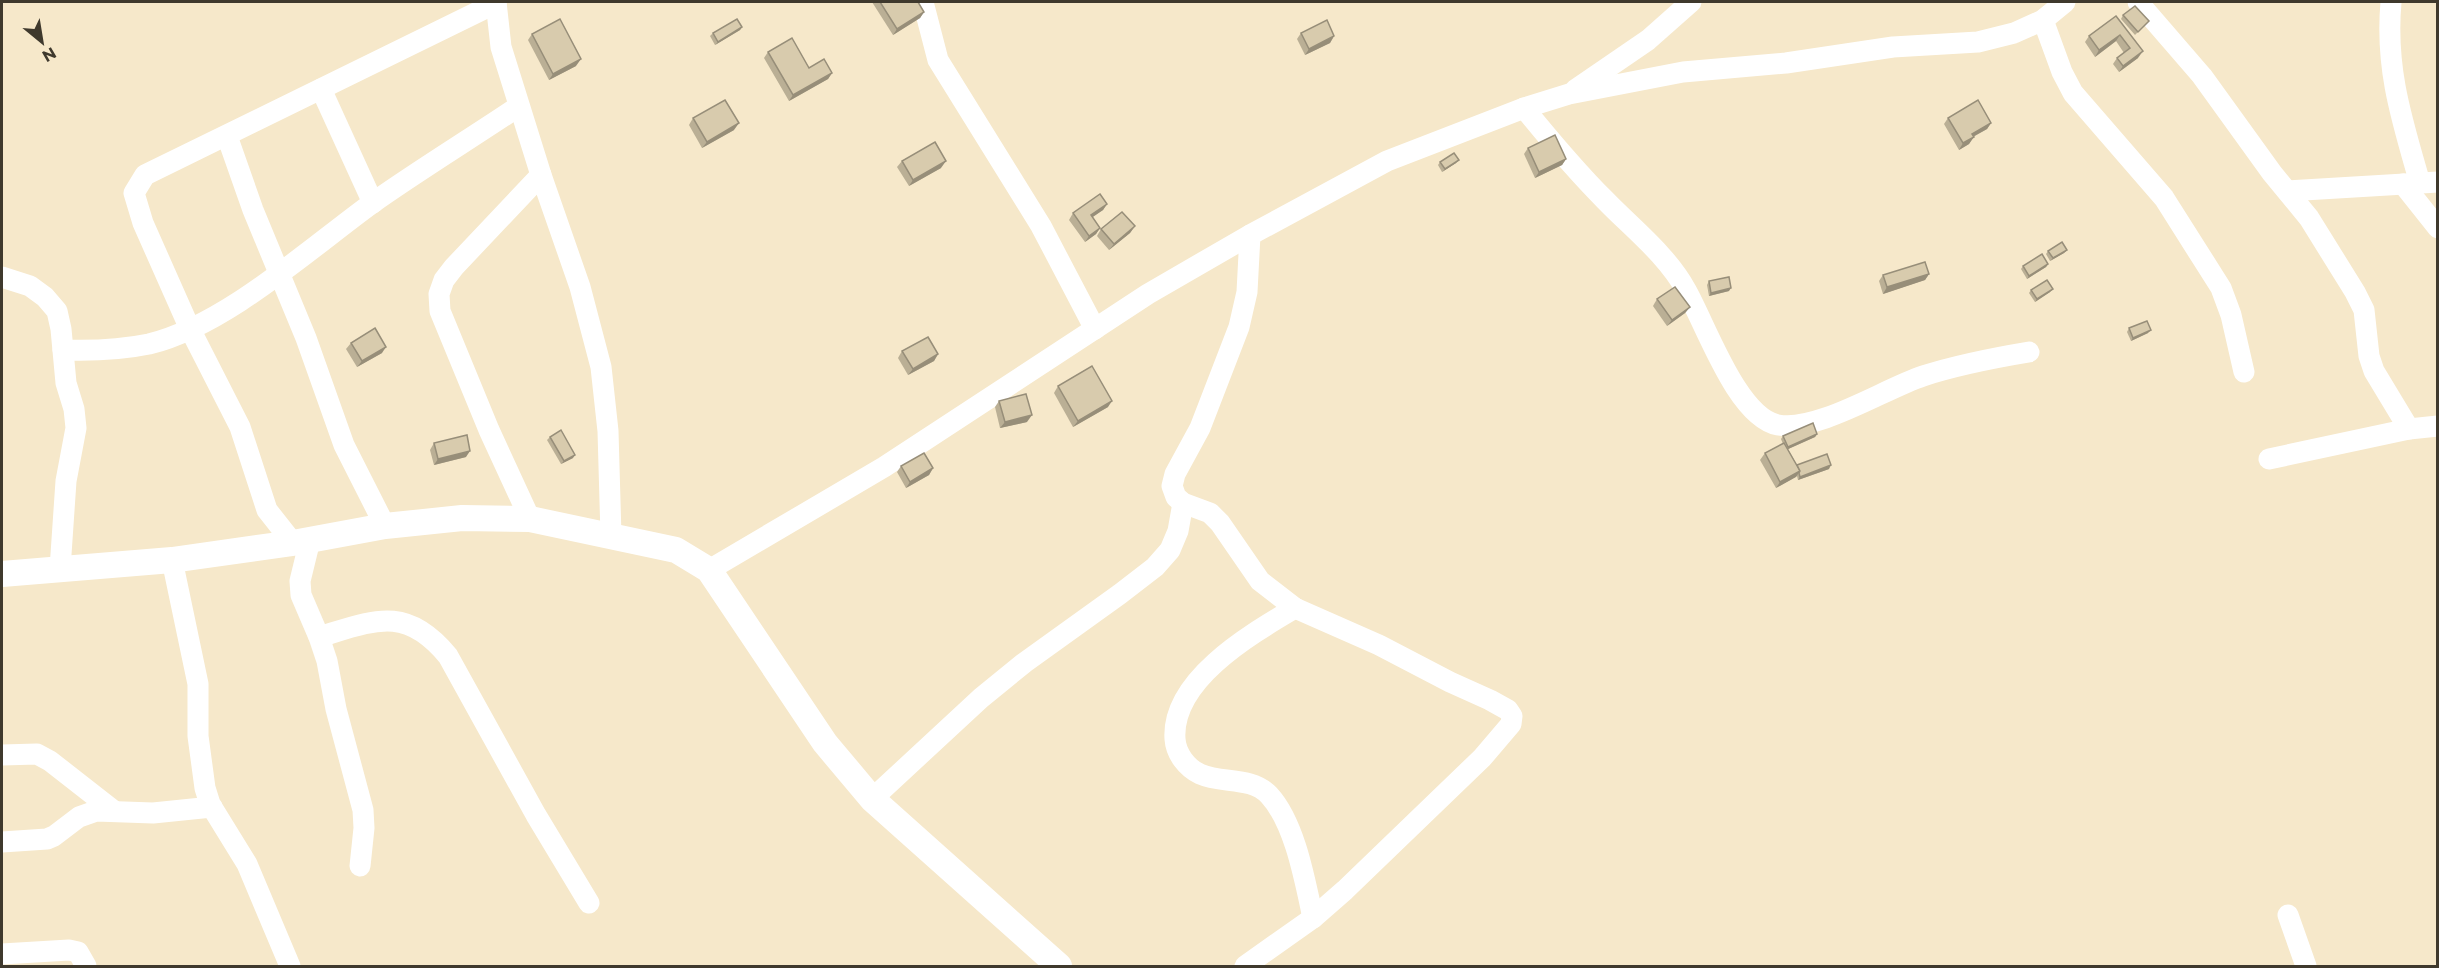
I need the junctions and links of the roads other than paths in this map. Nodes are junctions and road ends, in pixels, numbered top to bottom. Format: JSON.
{"nodes":[{"id":1,"x":496,"y":2,"type":"edge"},
{"id":2,"x":923,"y":2,"type":"edge"},
{"id":3,"x":1691,"y":2,"type":"edge"},
{"id":4,"x":2065,"y":2,"type":"edge"},
{"id":5,"x":2391,"y":2,"type":"edge"},
{"id":6,"x":2145,"y":4,"type":"edge"},
{"id":7,"x":2043,"y":20,"type":"junction"},
{"id":8,"x":321,"y":89,"type":"junction"},
{"id":9,"x":1569,"y":94,"type":"junction"},
{"id":10,"x":519,"y":106,"type":"junction"},
{"id":11,"x":1524,"y":108,"type":"junction"},
{"id":12,"x":227,"y":136,"type":"junction"},
{"id":13,"x":541,"y":175,"type":"junction"},
{"id":14,"x":2420,"y":183,"type":"edge"},
{"id":15,"x":2287,"y":191,"type":"junction"},
{"id":16,"x":373,"y":203,"type":"junction"},
{"id":17,"x":2438,"y":228,"type":"edge"},
{"id":18,"x":1250,"y":235,"type":"junction"},
{"id":19,"x":279,"y":273,"type":"junction"},
{"id":20,"x":2,"y":277,"type":"edge"},
{"id":21,"x":190,"y":329,"type":"junction"},
{"id":22,"x":1095,"y":329,"type":"junction"},
{"id":23,"x":63,"y":350,"type":"junction"},
{"id":24,"x":2029,"y":352,"type":"dead end"},
{"id":25,"x":2244,"y":372,"type":"dead end"},
{"id":26,"x":2438,"y":426,"type":"edge"},
{"id":27,"x":2409,"y":429,"type":"junction"},
{"id":28,"x":2269,"y":459,"type":"dead end"},
{"id":29,"x":1182,"y":503,"type":"junction"},
{"id":30,"x":530,"y":519,"type":"junction"},
{"id":31,"x":385,"y":526,"type":"junction"},
{"id":32,"x":611,"y":536,"type":"junction"},
{"id":33,"x":302,"y":542,"type":"junction"},
{"id":34,"x":172,"y":560,"type":"junction"},
{"id":35,"x":60,"y":569,"type":"junction"},
{"id":36,"x":709,"y":570,"type":"junction"},
{"id":37,"x":2,"y":574,"type":"edge"},
{"id":38,"x":1295,"y":608,"type":"junction"},
{"id":39,"x":319,"y":637,"type":"junction"},
{"id":40,"x":2,"y":755,"type":"edge"},
{"id":41,"x":872,"y":799,"type":"junction"},
{"id":42,"x":212,"y":807,"type":"junction"},
{"id":43,"x":114,"y":811,"type":"junction"},
{"id":44,"x":2,"y":842,"type":"edge"},
{"id":45,"x":360,"y":866,"type":"dead end"},
{"id":46,"x":589,"y":903,"type":"dead end"},
{"id":47,"x":2288,"y":915,"type":"dead end"},
{"id":48,"x":1313,"y":918,"type":"junction"},
{"id":49,"x":2,"y":954,"type":"edge"},
{"id":50,"x":86,"y":966,"type":"edge"},
{"id":51,"x":290,"y":966,"type":"edge"},
{"id":52,"x":1059,"y":966,"type":"edge"},
{"id":53,"x":1245,"y":966,"type":"edge"},
{"id":54,"x":2306,"y":966,"type":"edge"}],
"edges":[{"from":1,"to":8,"type":"street"},
{"from":1,"to":10,"type":"street"},
{"from":2,"to":22,"type":"street"},
{"from":3,"to":9,"type":"street"},
{"from":4,"to":7,"type":"street"},
{"from":5,"to":14,"type":"street"},
{"from":6,"to":15,"type":"street"},
{"from":7,"to":9,"type":"street"},
{"from":7,"to":25,"type":"street"},
{"from":8,"to":12,"type":"street"},
{"from":8,"to":16,"type":"street"},
{"from":9,"to":11,"type":"street"},
{"from":10,"to":13,"type":"street"},
{"from":10,"to":16,"type":"street"},
{"from":11,"to":18,"type":"street"},
{"from":11,"to":24,"type":"street"},
{"from":12,"to":19,"type":"street"},
{"from":12,"to":21,"type":"street"},
{"from":13,"to":30,"type":"street"},
{"from":13,"to":32,"type":"street"},
{"from":14,"to":15,"type":"street"},
{"from":14,"to":17,"type":"street"},
{"from":15,"to":27,"type":"street"},
{"from":16,"to":19,"type":"street"},
{"from":18,"to":22,"type":"street"},
{"from":18,"to":29,"type":"street"},
{"from":19,"to":21,"type":"street"},
{"from":19,"to":31,"type":"street"},
{"from":20,"to":23,"type":"street"},
{"from":21,"to":23,"type":"street"},
{"from":21,"to":33,"type":"street"},
{"from":22,"to":36,"type":"street"},
{"from":23,"to":35,"type":"street"},
{"from":26,"to":27,"type":"street"},
{"from":27,"to":28,"type":"street"},
{"from":29,"to":38,"type":"street"},
{"from":29,"to":41,"type":"street"},
{"from":30,"to":31,"type":"street"},
{"from":30,"to":32,"type":"street"},
{"from":31,"to":33,"type":"street"},
{"from":32,"to":36,"type":"street"},
{"from":33,"to":34,"type":"street"},
{"from":33,"to":39,"type":"street"},
{"from":34,"to":35,"type":"street"},
{"from":34,"to":42,"type":"street"},
{"from":35,"to":37,"type":"street"},
{"from":36,"to":41,"type":"street"},
{"from":38,"to":48,"type":"street"},
{"from":38,"to":48,"type":"street"},
{"from":39,"to":45,"type":"street"},
{"from":39,"to":46,"type":"street"},
{"from":40,"to":43,"type":"street"},
{"from":41,"to":52,"type":"street"},
{"from":42,"to":43,"type":"street"},
{"from":42,"to":51,"type":"street"},
{"from":43,"to":44,"type":"street"},
{"from":47,"to":54,"type":"street"},
{"from":48,"to":53,"type":"street"},
{"from":49,"to":50,"type":"street"}]}
